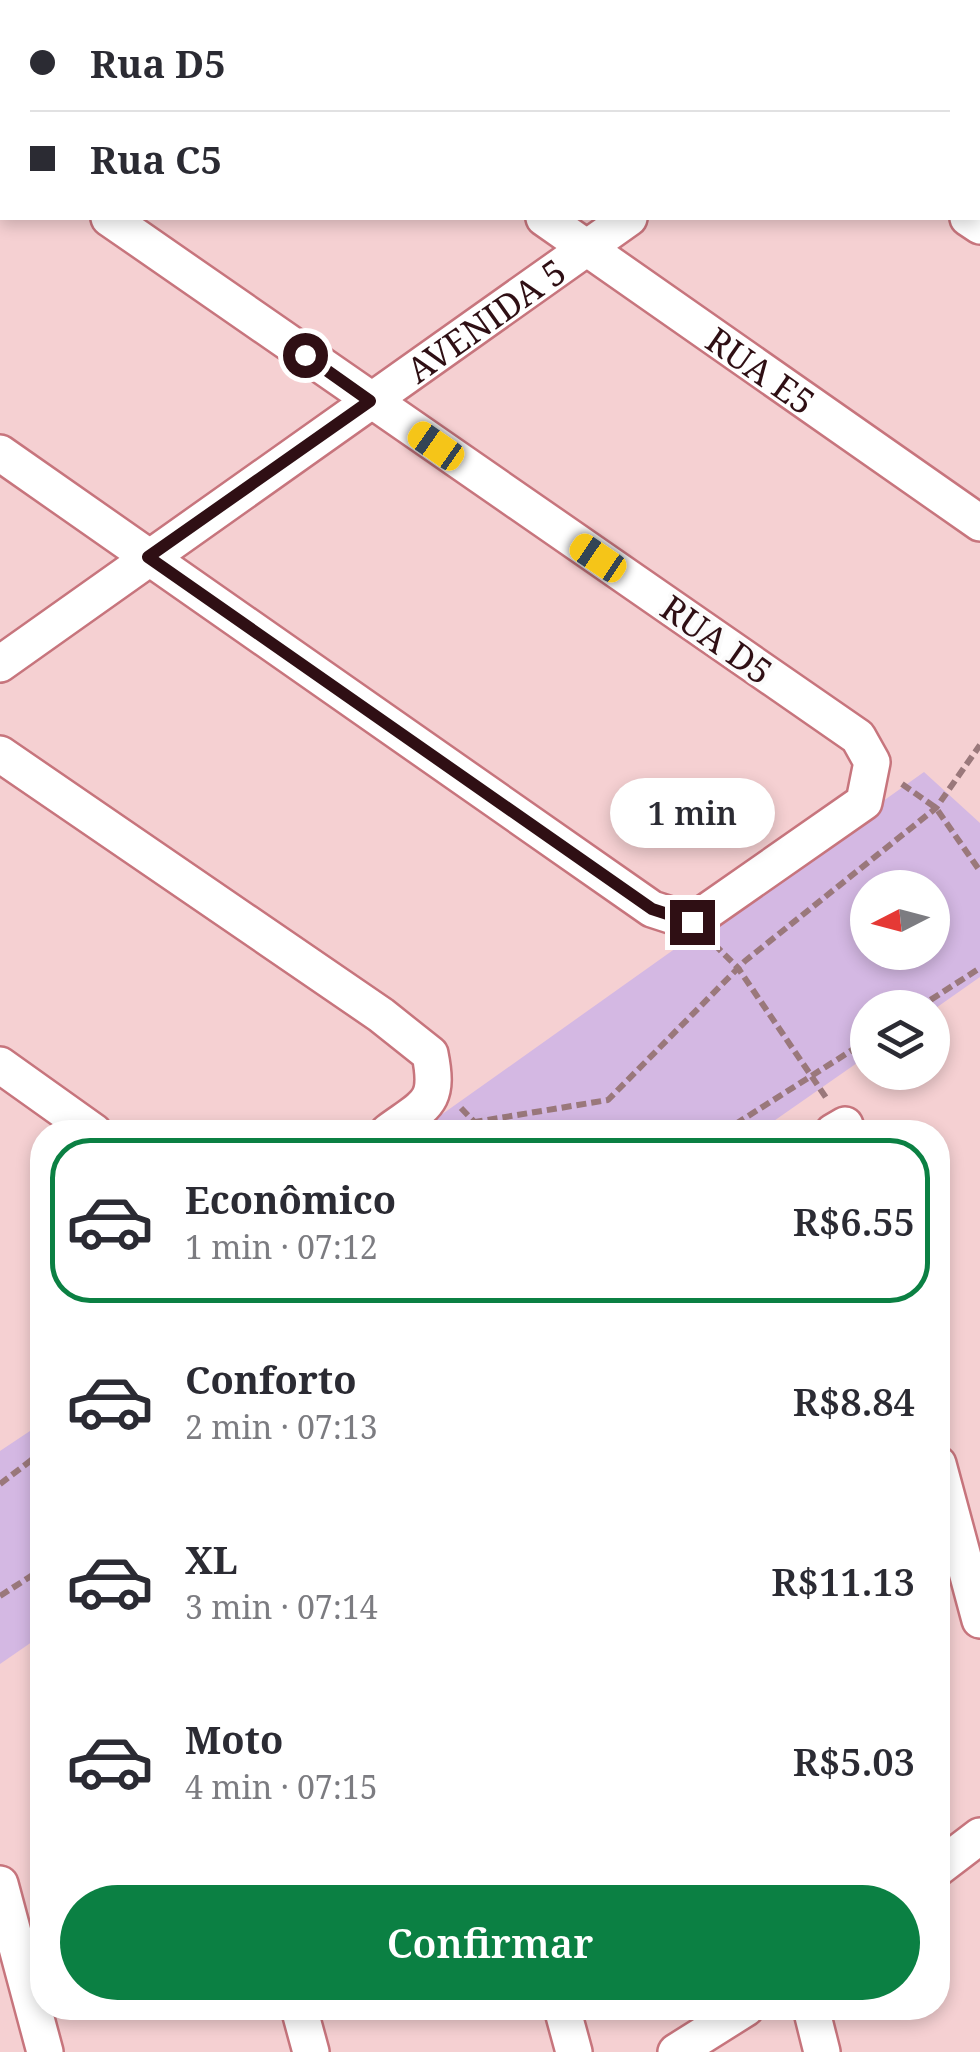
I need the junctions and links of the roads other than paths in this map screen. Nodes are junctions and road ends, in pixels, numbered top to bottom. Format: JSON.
{"nodes":[{"id":1,"x":113,"y":220,"type":"edge"},
{"id":2,"x":547,"y":220,"type":"edge"},
{"id":3,"x":627,"y":220,"type":"edge"},
{"id":4,"x":586,"y":247,"type":"junction"},
{"id":5,"x":370,"y":401,"type":"junction"},
{"id":6,"x":0,"y":453,"type":"edge"},
{"id":7,"x":980,"y":523,"type":"edge"},
{"id":8,"x":148,"y":557,"type":"junction"},
{"id":9,"x":0,"y":664,"type":"edge"},
{"id":10,"x":0,"y":754,"type":"edge"},
{"id":11,"x":0,"y":1066,"type":"edge"},
{"id":12,"x":77,"y":1120,"type":"edge"},
{"id":13,"x":405,"y":1120,"type":"edge"},
{"id":14,"x":950,"y":1509,"type":"edge"},
{"id":15,"x":980,"y":1620,"type":"edge"},
{"id":16,"x":980,"y":1836,"type":"edge"},
{"id":17,"x":950,"y":1859,"type":"edge"},
{"id":18,"x":0,"y":1884,"type":"edge"},
{"id":19,"x":30,"y":1994,"type":"edge"},
{"id":20,"x":37,"y":2020,"type":"edge"},
{"id":21,"x":302,"y":2020,"type":"edge"},
{"id":22,"x":565,"y":2020,"type":"edge"},
{"id":23,"x":727,"y":2020,"type":"edge"},
{"id":24,"x":813,"y":2020,"type":"edge"},
{"id":25,"x":46,"y":2052,"type":"edge"},
{"id":26,"x":311,"y":2052,"type":"edge"},
{"id":27,"x":574,"y":2052,"type":"edge"},
{"id":28,"x":676,"y":2052,"type":"edge"},
{"id":29,"x":822,"y":2052,"type":"edge"}],
"edges":[{"from":1,"to":5,"type":"street","name":"RUA D5"},
{"from":2,"to":4,"type":"street","name":"RUA E5"},
{"from":3,"to":4,"type":"street","name":"AVENIDA 5"},
{"from":4,"to":5,"type":"street","name":"AVENIDA 5"},
{"from":4,"to":7,"type":"street","name":"RUA E5"},
{"from":5,"to":8,"type":"street","name":"AVENIDA 5"},
{"from":5,"to":8,"type":"street","name":"RUA D5"},
{"from":6,"to":8,"type":"street"},
{"from":8,"to":9,"type":"street","name":"AVENIDA 5"},
{"from":10,"to":13,"type":"street"},
{"from":11,"to":12,"type":"street"},
{"from":14,"to":15,"type":"street"},
{"from":16,"to":17,"type":"street"},
{"from":18,"to":19,"type":"street"},
{"from":20,"to":25,"type":"street"},
{"from":21,"to":26,"type":"street"},
{"from":22,"to":27,"type":"street"},
{"from":23,"to":28,"type":"street"},
{"from":24,"to":29,"type":"street"}]}
